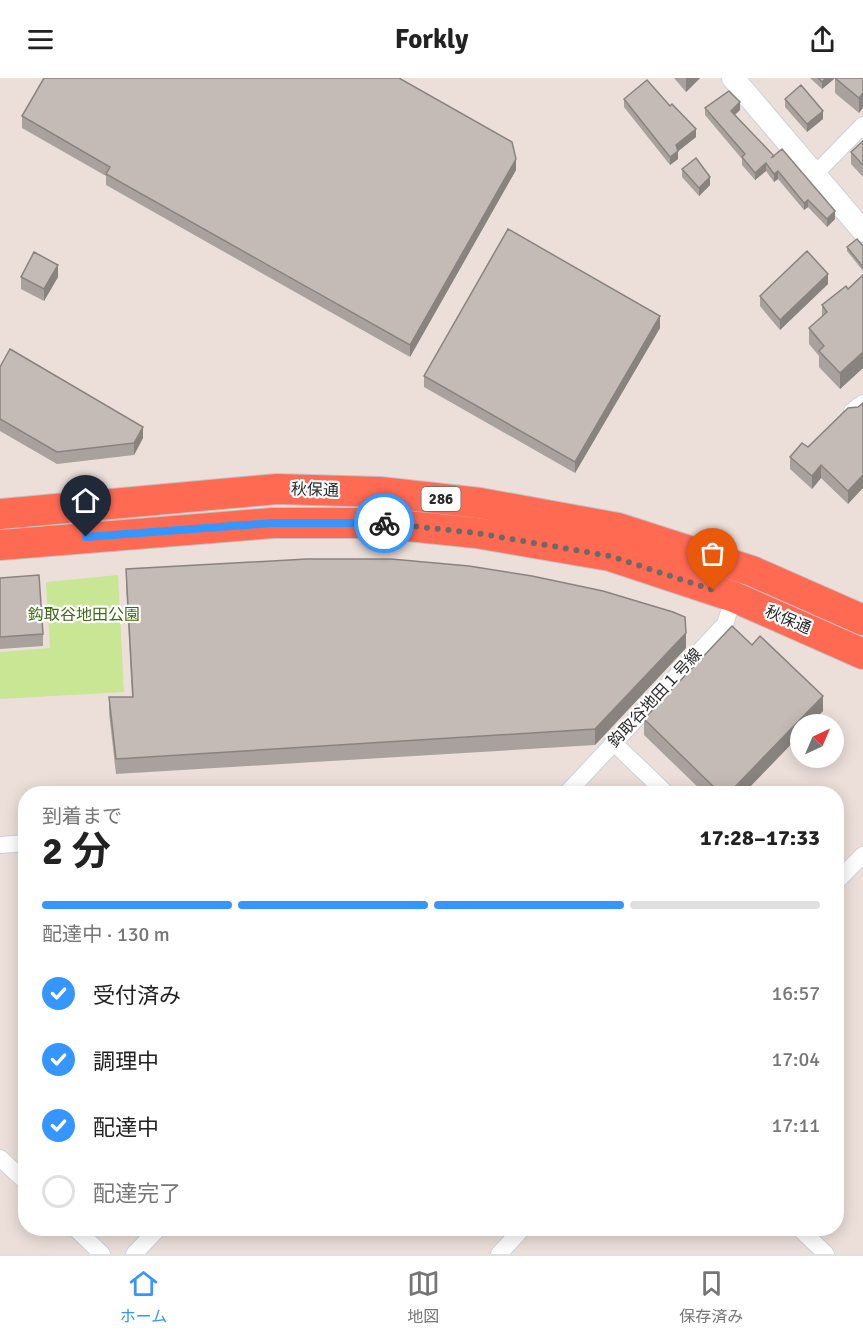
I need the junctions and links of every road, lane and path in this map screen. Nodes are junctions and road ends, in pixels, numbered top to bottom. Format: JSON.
{"nodes":[{"id":1,"x":734,"y":78,"type":"edge"},
{"id":2,"x":863,"y":125,"type":"edge"},
{"id":3,"x":815,"y":174,"type":"junction"},
{"id":4,"x":863,"y":231,"type":"edge"},
{"id":5,"x":0,"y":514,"type":"edge"},
{"id":6,"x":0,"y":545,"type":"edge"},
{"id":7,"x":734,"y":597,"type":"junction"},
{"id":8,"x":863,"y":620,"type":"edge"},
{"id":9,"x":863,"y":654,"type":"edge"},
{"id":10,"x":613,"y":742,"type":"junction"},
{"id":11,"x":573,"y":786,"type":"edge"},
{"id":12,"x":659,"y":786,"type":"edge"},
{"id":13,"x":18,"y":844,"type":"edge"},
{"id":14,"x":0,"y":845,"type":"edge"},
{"id":15,"x":863,"y":855,"type":"edge"},
{"id":16,"x":844,"y":874,"type":"edge"},
{"id":17,"x":0,"y":1158,"type":"edge"},
{"id":18,"x":18,"y":1175,"type":"edge"},
{"id":19,"x":83,"y":1236,"type":"edge"},
{"id":20,"x":152,"y":1236,"type":"edge"},
{"id":21,"x":516,"y":1236,"type":"edge"},
{"id":22,"x":807,"y":1236,"type":"edge"},
{"id":23,"x":102,"y":1254,"type":"edge"},
{"id":24,"x":135,"y":1254,"type":"edge"},
{"id":25,"x":499,"y":1254,"type":"edge"},
{"id":26,"x":826,"y":1254,"type":"edge"}],
"edges":[{"from":1,"to":3,"type":"street"},
{"from":2,"to":3,"type":"street"},
{"from":3,"to":4,"type":"street"},
{"from":5,"to":8,"type":"highway","name":"秋保通","number":"286"},
{"from":6,"to":7,"type":"highway","name":"秋保通","number":"286"},
{"from":7,"to":9,"type":"highway","name":"秋保通","number":"286"},
{"from":7,"to":10,"type":"street","name":"鈎取谷地田１号線"},
{"from":10,"to":11,"type":"street","name":"鈎取谷地田１号線"},
{"from":10,"to":12,"type":"street"},
{"from":13,"to":14,"type":"street"},
{"from":15,"to":16,"type":"street"},
{"from":17,"to":18,"type":"street"},
{"from":19,"to":23,"type":"street"},
{"from":20,"to":24,"type":"street"},
{"from":21,"to":25,"type":"street"},
{"from":22,"to":26,"type":"street"}]}
